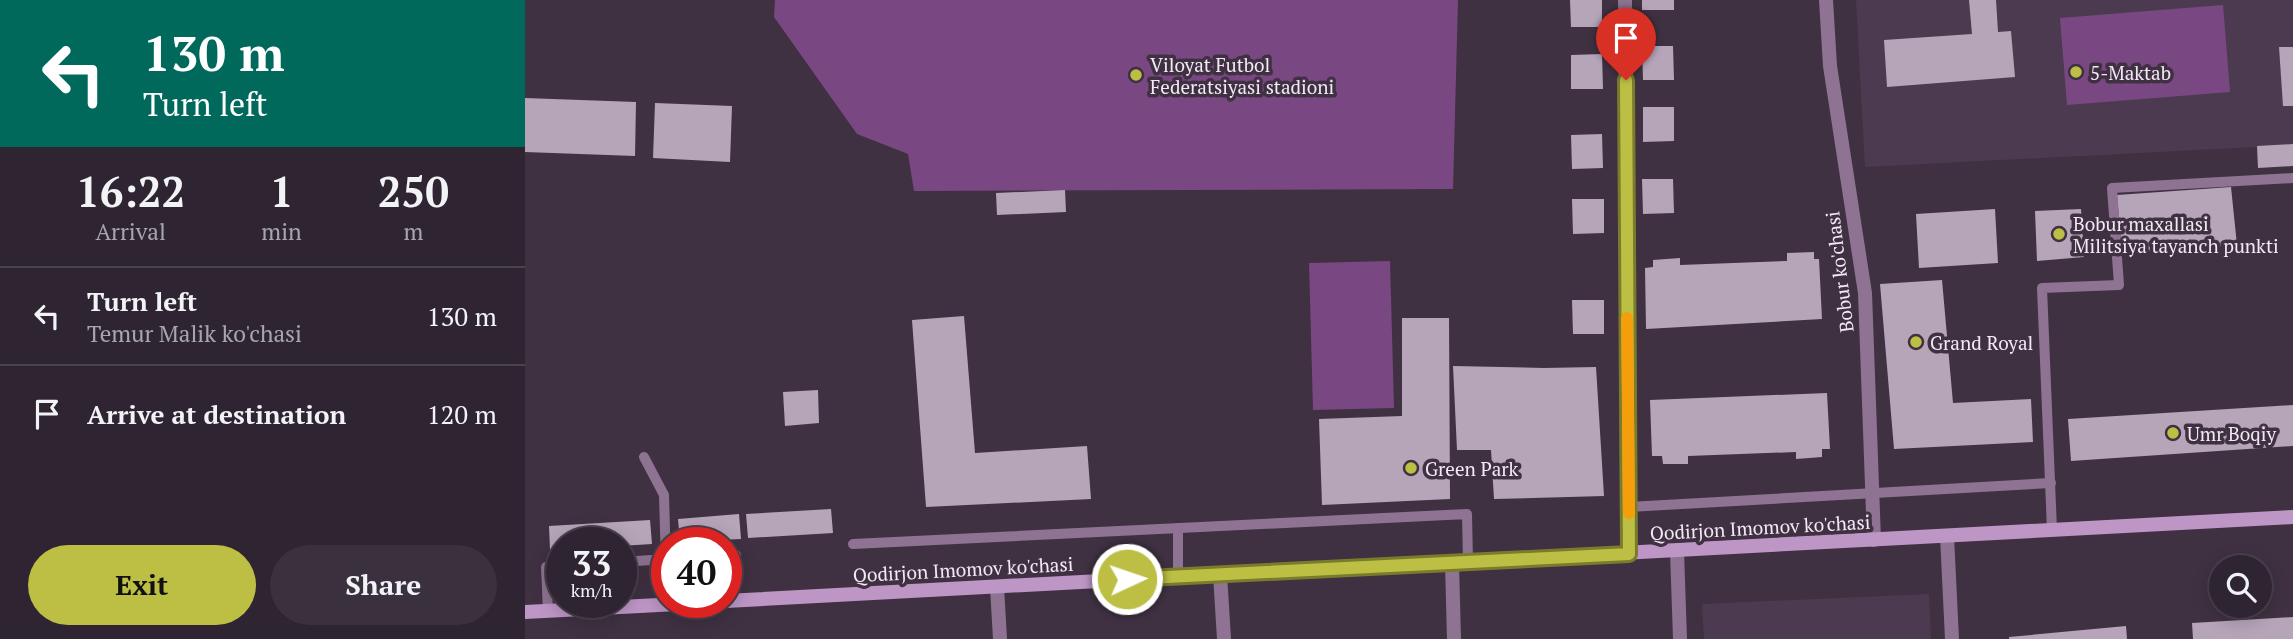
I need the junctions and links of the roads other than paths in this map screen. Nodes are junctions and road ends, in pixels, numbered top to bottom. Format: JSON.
{"nodes":[{"id":1,"x":1625,"y":0,"type":"edge"},
{"id":2,"x":1826,"y":0,"type":"edge"},
{"id":3,"x":2293,"y":178,"type":"edge"},
{"id":4,"x":644,"y":457,"type":"dead end"},
{"id":5,"x":2051,"y":484,"type":"junction"},
{"id":6,"x":1629,"y":507,"type":"junction"},
{"id":7,"x":2293,"y":517,"type":"edge"},
{"id":8,"x":665,"y":527,"type":"edge"},
{"id":9,"x":1178,"y":528,"type":"junction"},
{"id":10,"x":2052,"y":530,"type":"junction"},
{"id":11,"x":1947,"y":536,"type":"junction"},
{"id":12,"x":1874,"y":540,"type":"junction"},
{"id":13,"x":852,"y":544,"type":"dead end"},
{"id":14,"x":1677,"y":551,"type":"junction"},
{"id":15,"x":1629,"y":554,"type":"junction"},
{"id":16,"x":1468,"y":562,"type":"junction"},
{"id":17,"x":1451,"y":563,"type":"junction"},
{"id":18,"x":1220,"y":574,"type":"junction"},
{"id":19,"x":1178,"y":576,"type":"junction"},
{"id":20,"x":997,"y":587,"type":"junction"},
{"id":21,"x":742,"y":600,"type":"edge"},
{"id":22,"x":546,"y":611,"type":"edge"},
{"id":23,"x":525,"y":612,"type":"edge"},
{"id":24,"x":1000,"y":639,"type":"edge"},
{"id":25,"x":1224,"y":639,"type":"edge"},
{"id":26,"x":1454,"y":639,"type":"edge"},
{"id":27,"x":1680,"y":639,"type":"edge"},
{"id":28,"x":1952,"y":639,"type":"edge"}],
"edges":[{"from":1,"to":6,"type":"street"},
{"from":2,"to":12,"type":"street","name":"Bobur ko'chasi"},
{"from":3,"to":5,"type":"lane"},
{"from":4,"to":8,"type":"lane"},
{"from":5,"to":6,"type":"lane"},
{"from":5,"to":10,"type":"lane"},
{"from":6,"to":15,"type":"street"},
{"from":7,"to":10,"type":"street","name":"Qodirjon Imomov ko'chasi"},
{"from":9,"to":13,"type":"lane"},
{"from":9,"to":16,"type":"lane"},
{"from":9,"to":19,"type":"lane"},
{"from":10,"to":11,"type":"street","name":"Qodirjon Imomov ko'chasi"},
{"from":11,"to":12,"type":"street","name":"Qodirjon Imomov ko'chasi"},
{"from":11,"to":28,"type":"street"},
{"from":12,"to":14,"type":"street","name":"Qodirjon Imomov ko'chasi"},
{"from":14,"to":15,"type":"street","name":"Qodirjon Imomov ko'chasi"},
{"from":14,"to":27,"type":"street"},
{"from":15,"to":16,"type":"street","name":"Qodirjon Imomov ko'chasi"},
{"from":16,"to":17,"type":"street","name":"Qodirjon Imomov ko'chasi"},
{"from":17,"to":18,"type":"street","name":"Qodirjon Imomov ko'chasi"},
{"from":17,"to":26,"type":"street"},
{"from":18,"to":19,"type":"street","name":"Qodirjon Imomov ko'chasi"},
{"from":18,"to":25,"type":"street"},
{"from":19,"to":20,"type":"street","name":"Qodirjon Imomov ko'chasi"},
{"from":20,"to":21,"type":"street","name":"Qodirjon Imomov ko'chasi"},
{"from":20,"to":24,"type":"street"},
{"from":22,"to":23,"type":"street"}]}
